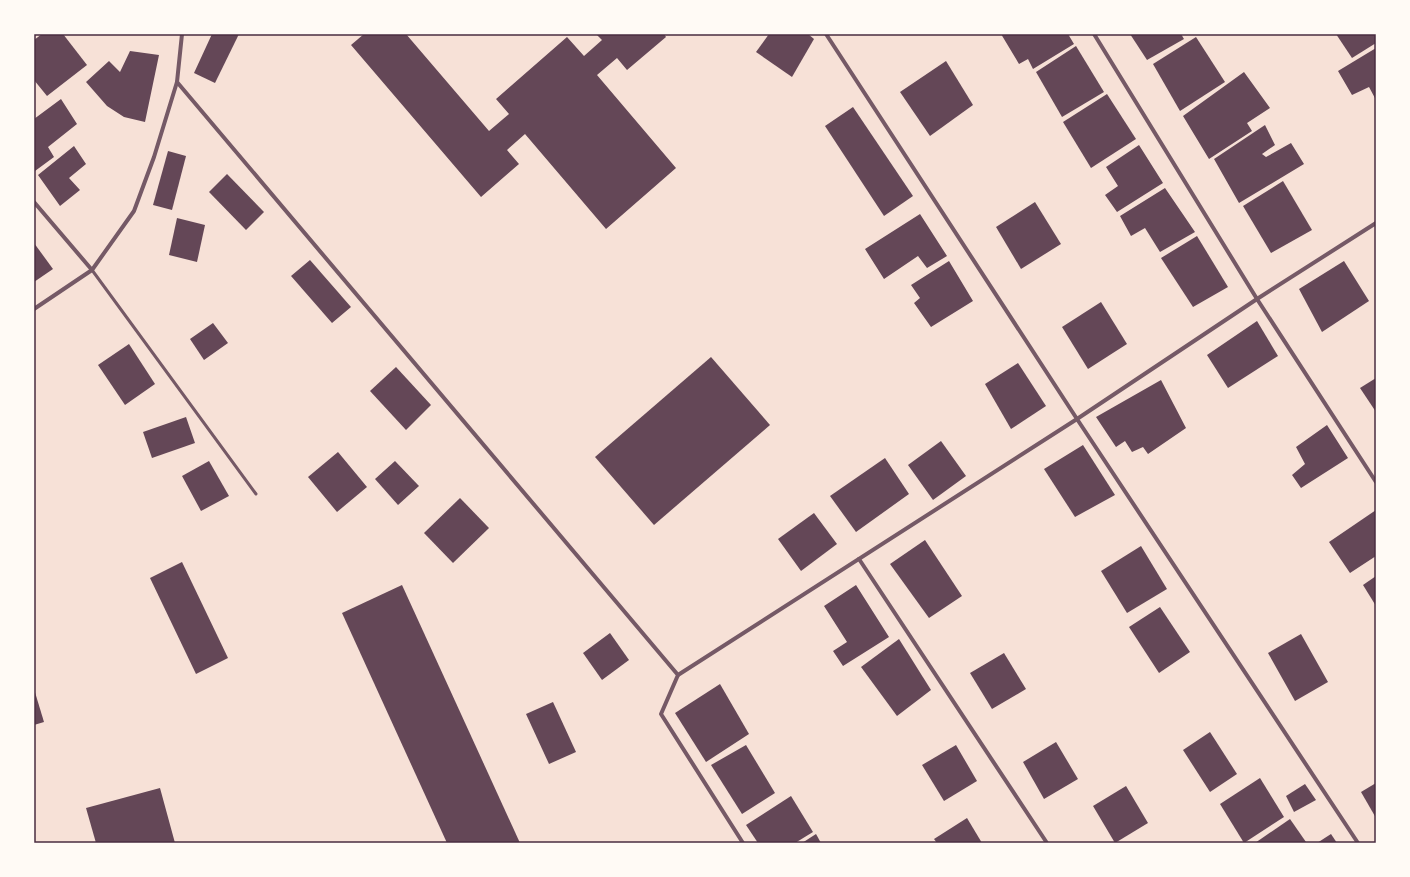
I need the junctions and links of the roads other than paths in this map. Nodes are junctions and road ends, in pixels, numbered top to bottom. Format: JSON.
{"nodes":[{"id":1,"x":182,"y":34,"type":"edge"},
{"id":2,"x":826,"y":34,"type":"edge"},
{"id":3,"x":1094,"y":34,"type":"edge"},
{"id":4,"x":177,"y":82,"type":"junction"},
{"id":5,"x":34,"y":202,"type":"edge"},
{"id":6,"x":1376,"y":223,"type":"edge"},
{"id":7,"x":92,"y":270,"type":"junction"},
{"id":8,"x":1257,"y":299,"type":"junction"},
{"id":9,"x":34,"y":309,"type":"edge"},
{"id":10,"x":1076,"y":419,"type":"junction"},
{"id":11,"x":1376,"y":482,"type":"edge"},
{"id":12,"x":256,"y":494,"type":"dead end"},
{"id":13,"x":859,"y":559,"type":"junction"},
{"id":14,"x":678,"y":674,"type":"junction"},
{"id":15,"x":743,"y":843,"type":"edge"},
{"id":16,"x":1047,"y":843,"type":"edge"},
{"id":17,"x":1358,"y":843,"type":"edge"}],
"edges":[{"from":1,"to":4,"type":"street"},
{"from":2,"to":10,"type":"street"},
{"from":3,"to":8,"type":"street"},
{"from":4,"to":7,"type":"street"},
{"from":4,"to":14,"type":"street"},
{"from":5,"to":7,"type":"street"},
{"from":6,"to":8,"type":"street"},
{"from":7,"to":9,"type":"street"},
{"from":7,"to":12,"type":"lane"},
{"from":8,"to":10,"type":"street"},
{"from":8,"to":11,"type":"street"},
{"from":10,"to":13,"type":"street"},
{"from":10,"to":17,"type":"street"},
{"from":13,"to":14,"type":"street"},
{"from":13,"to":16,"type":"street"},
{"from":14,"to":15,"type":"street"}]}
